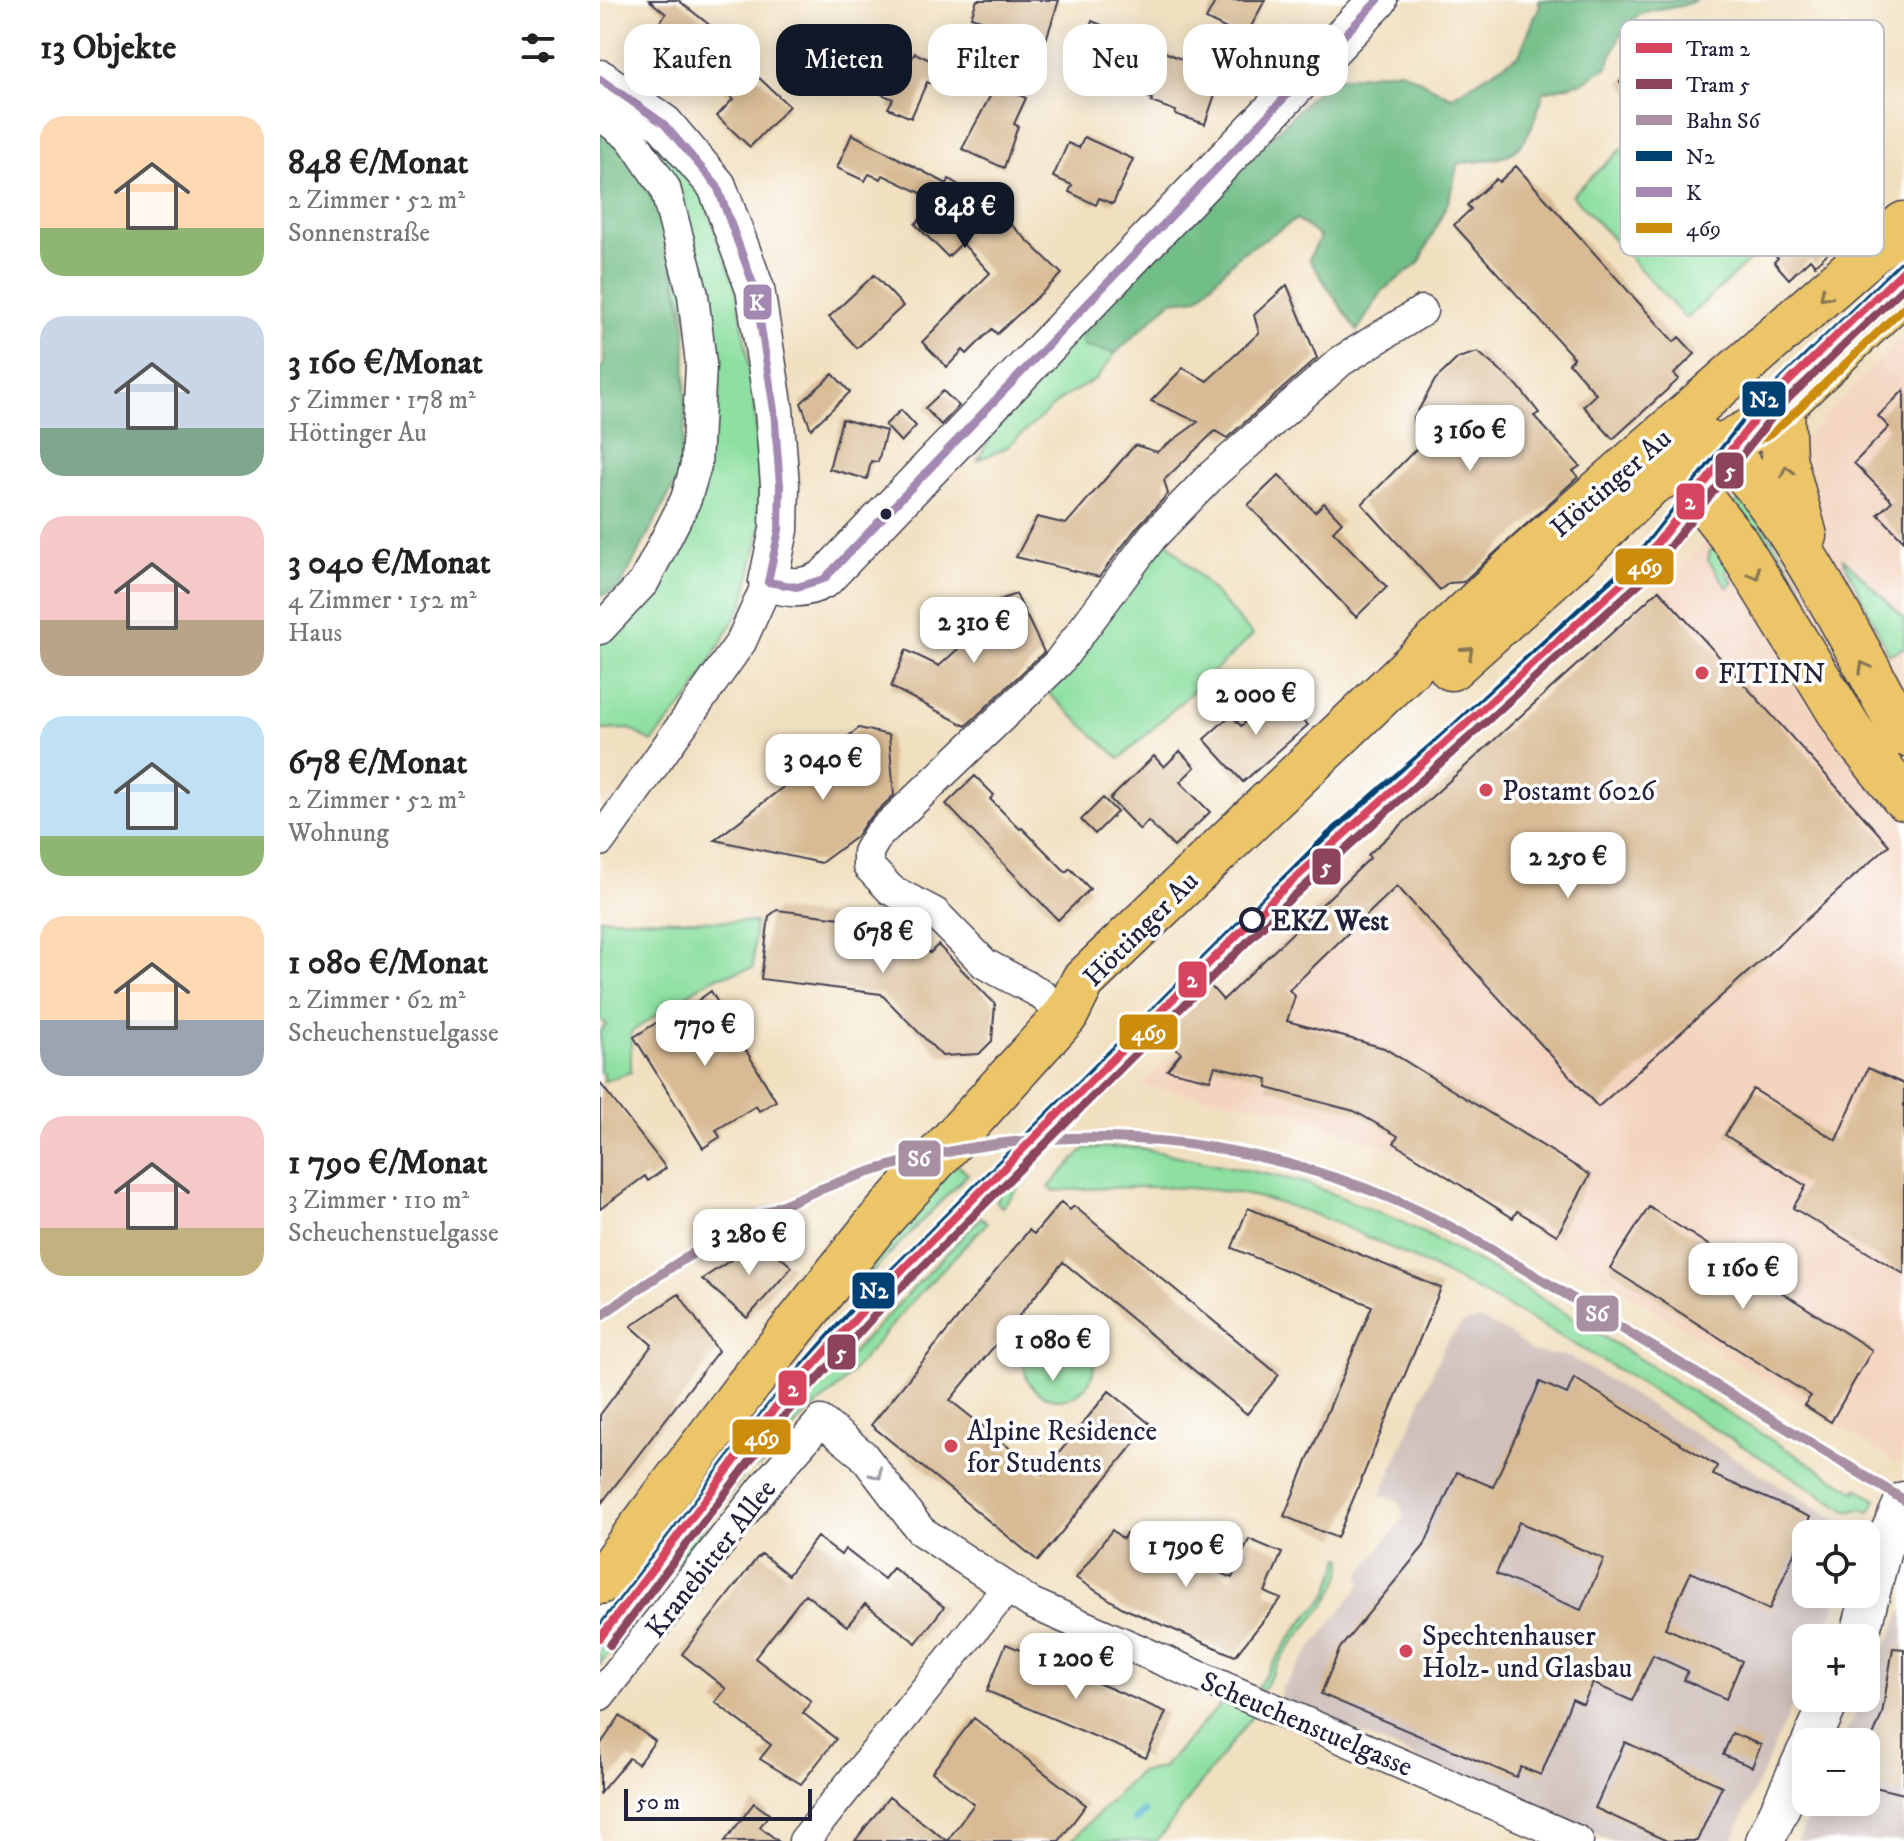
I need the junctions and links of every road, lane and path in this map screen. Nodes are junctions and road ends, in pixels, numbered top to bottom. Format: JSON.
{"nodes":[{"id":1,"x":1378,"y":0,"type":"edge"},
{"id":2,"x":600,"y":79,"type":"edge"},
{"id":3,"x":600,"y":115,"type":"edge"},
{"id":4,"x":1904,"y":224,"type":"edge"},
{"id":5,"x":1884,"y":245,"type":"edge"},
{"id":6,"x":1873,"y":256,"type":"edge"},
{"id":7,"x":1904,"y":290,"type":"edge"},
{"id":8,"x":1422,"y":311,"type":"dead end"},
{"id":9,"x":1782,"y":408,"type":"junction"},
{"id":10,"x":1698,"y":439,"type":"junction"},
{"id":11,"x":1709,"y":511,"type":"junction"},
{"id":12,"x":1611,"y":524,"type":"junction"},
{"id":13,"x":1816,"y":572,"type":"junction"},
{"id":14,"x":768,"y":582,"type":"junction"},
{"id":15,"x":600,"y":629,"type":"edge"},
{"id":16,"x":1904,"y":734,"type":"edge"},
{"id":17,"x":1904,"y":798,"type":"edge"},
{"id":18,"x":600,"y":841,"type":"edge"},
{"id":19,"x":1066,"y":1015,"type":"junction"},
{"id":20,"x":821,"y":1421,"type":"joint"},
{"id":21,"x":1904,"y":1501,"type":"edge"},
{"id":22,"x":1904,"y":1573,"type":"edge"},
{"id":23,"x":600,"y":1582,"type":"edge"},
{"id":24,"x":1007,"y":1588,"type":"junction"},
{"id":25,"x":1863,"y":1624,"type":"edge"},
{"id":26,"x":1868,"y":1624,"type":"edge"},
{"id":27,"x":600,"y":1695,"type":"edge"},
{"id":28,"x":1792,"y":1782,"type":"edge"},
{"id":29,"x":804,"y":1841,"type":"edge"},
{"id":30,"x":1578,"y":1841,"type":"edge"},
{"id":31,"x":1765,"y":1841,"type":"edge"}],
"edges":[{"from":1,"to":14,"type":"street"},
{"from":2,"to":14,"type":"street"},
{"from":3,"to":15,"type":"street"},
{"from":4,"to":5,"type":"main road","name":"Höttinger Au","one_way":true},
{"from":6,"to":10,"type":"main road","name":"Höttinger Au","one_way":true},
{"from":7,"to":9,"type":"main road","name":"Höttinger Au"},
{"from":8,"to":19,"type":"street"},
{"from":9,"to":10,"type":"main road","name":"Höttinger Au"},
{"from":13,"to":9,"type":"main road","one_way":true},
{"from":10,"to":11,"type":"main road"},
{"from":10,"to":12,"type":"main road","name":"Höttinger Au"},
{"from":10,"to":13,"type":"main road"},
{"from":10,"to":19,"type":"main road","name":"Höttinger Au"},
{"from":11,"to":12,"type":"main road"},
{"from":11,"to":17,"type":"main road","one_way":true},
{"from":19,"to":12,"type":"main road","name":"Höttinger Au","one_way":true},
{"from":16,"to":13,"type":"main road","one_way":true},
{"from":14,"to":18,"type":"street"},
{"from":19,"to":23,"type":"main road"},
{"from":20,"to":24,"type":"street","name":"Scheuchenstuelgasse","one_way":true},
{"from":20,"to":27,"type":"street","name":"Kranebitter Allee"},
{"from":21,"to":25,"type":"street"},
{"from":22,"to":26,"type":"street"},
{"from":24,"to":29,"type":"street"},
{"from":24,"to":30,"type":"street","name":"Scheuchenstuelgasse"},
{"from":28,"to":31,"type":"street"}]}
